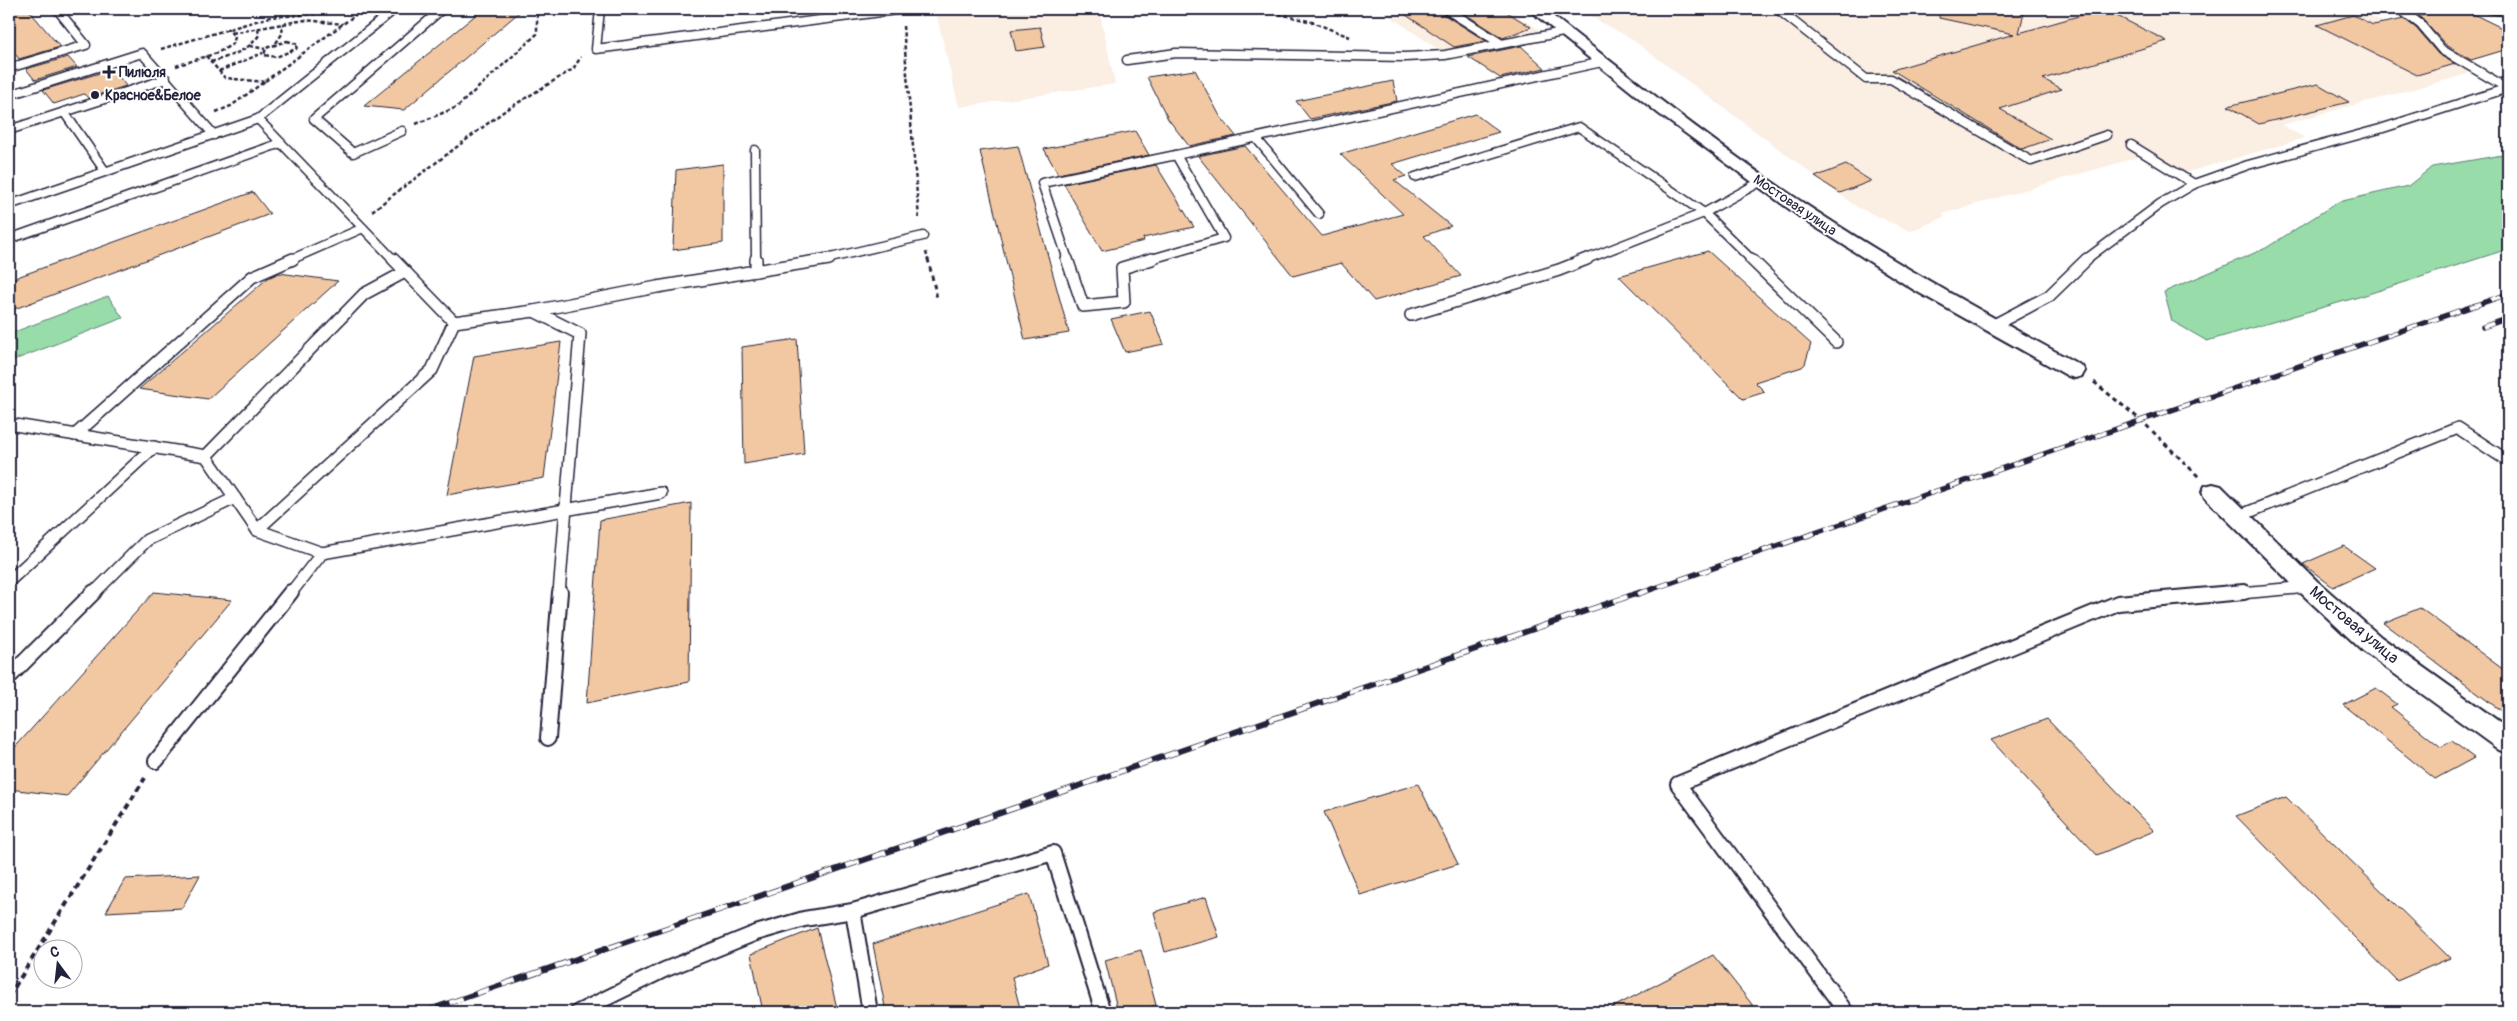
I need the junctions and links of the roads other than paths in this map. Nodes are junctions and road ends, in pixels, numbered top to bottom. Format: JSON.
{"nodes":[{"id":1,"x":56,"y":9,"type":"edge"},
{"id":2,"x":395,"y":9,"type":"edge"},
{"id":3,"x":442,"y":9,"type":"edge"},
{"id":4,"x":600,"y":9,"type":"edge"},
{"id":5,"x":903,"y":9,"type":"edge"},
{"id":6,"x":1446,"y":9,"type":"edge"},
{"id":7,"x":1535,"y":9,"type":"edge"},
{"id":8,"x":2400,"y":9,"type":"edge"},
{"id":9,"x":2489,"y":9,"type":"edge"},
{"id":10,"x":1780,"y":11,"type":"dead end"},
{"id":11,"x":2508,"y":11,"type":"edge"},
{"id":12,"x":1563,"y":32,"type":"junction"},
{"id":13,"x":1500,"y":43,"type":"junction"},
{"id":14,"x":1127,"y":60,"type":"dead end"},
{"id":15,"x":1602,"y":62,"type":"junction"},
{"id":16,"x":9,"y":68,"type":"edge"},
{"id":17,"x":166,"y":79,"type":"junction"},
{"id":18,"x":2508,"y":88,"type":"edge"},
{"id":19,"x":9,"y":95,"type":"edge"},
{"id":20,"x":64,"y":112,"type":"junction"},
{"id":21,"x":258,"y":119,"type":"junction"},
{"id":22,"x":9,"y":130,"type":"edge"},
{"id":23,"x":402,"y":131,"type":"road end"},
{"id":24,"x":214,"y":134,"type":"junction"},
{"id":25,"x":2107,"y":135,"type":"dead end"},
{"id":26,"x":1256,"y":138,"type":"junction"},
{"id":27,"x":281,"y":143,"type":"junction"},
{"id":28,"x":2130,"y":145,"type":"dead end"},
{"id":29,"x":756,"y":150,"type":"dead end"},
{"id":30,"x":1176,"y":154,"type":"junction"},
{"id":31,"x":106,"y":172,"type":"junction"},
{"id":32,"x":1415,"y":177,"type":"dead end"},
{"id":33,"x":1760,"y":182,"type":"junction"},
{"id":34,"x":2194,"y":184,"type":"junction"},
{"id":35,"x":9,"y":205,"type":"edge"},
{"id":36,"x":1704,"y":213,"type":"junction"},
{"id":37,"x":1319,"y":214,"type":"dead end"},
{"id":38,"x":360,"y":225,"type":"junction"},
{"id":39,"x":923,"y":236,"type":"road end"},
{"id":40,"x":9,"y":239,"type":"edge"},
{"id":41,"x":756,"y":271,"type":"junction"},
{"id":42,"x":406,"y":272,"type":"junction"},
{"id":43,"x":534,"y":311,"type":"junction"},
{"id":44,"x":1411,"y":315,"type":"dead end"},
{"id":45,"x":454,"y":322,"type":"junction"},
{"id":46,"x":1994,"y":325,"type":"junction"},
{"id":47,"x":1836,"y":342,"type":"dead end"},
{"id":48,"x":2075,"y":371,"type":"road end"},
{"id":49,"x":9,"y":424,"type":"edge"},
{"id":50,"x":75,"y":435,"type":"junction"},
{"id":51,"x":154,"y":447,"type":"junction"},
{"id":52,"x":206,"y":456,"type":"junction"},
{"id":53,"x":2508,"y":461,"type":"edge"},
{"id":54,"x":2213,"y":492,"type":"road end"},
{"id":55,"x":661,"y":493,"type":"dead end"},
{"id":56,"x":235,"y":498,"type":"junction"},
{"id":57,"x":566,"y":510,"type":"junction"},
{"id":58,"x":2238,"y":516,"type":"junction"},
{"id":59,"x":257,"y":530,"type":"junction"},
{"id":60,"x":322,"y":553,"type":"junction"},
{"id":61,"x":9,"y":580,"type":"edge"},
{"id":62,"x":2309,"y":587,"type":"junction"},
{"id":63,"x":9,"y":677,"type":"edge"},
{"id":64,"x":548,"y":738,"type":"dead end"},
{"id":65,"x":2508,"y":742,"type":"edge"},
{"id":66,"x":156,"y":761,"type":"road end"},
{"id":67,"x":853,"y":911,"type":"junction"},
{"id":68,"x":578,"y":1012,"type":"edge"},
{"id":69,"x":870,"y":1012,"type":"edge"},
{"id":70,"x":1103,"y":1012,"type":"edge"},
{"id":71,"x":1846,"y":1012,"type":"edge"}],
"edges":[{"from":1,"to":16,"type":"lane"},
{"from":2,"to":21,"type":"lane"},
{"from":3,"to":23,"type":"lane"},
{"from":4,"to":5,"type":"lane"},
{"from":6,"to":13,"type":"lane"},
{"from":7,"to":12,"type":"street","name":"Мостовая улица"},
{"from":8,"to":18,"type":"lane"},
{"from":9,"to":11,"type":"lane"},
{"from":10,"to":25,"type":"lane"},
{"from":12,"to":13,"type":"lane"},
{"from":12,"to":15,"type":"street","name":"Мостовая улица"},
{"from":13,"to":14,"type":"lane"},
{"from":15,"to":26,"type":"lane"},
{"from":15,"to":33,"type":"street","name":"Мостовая улица"},
{"from":17,"to":19,"type":"lane"},
{"from":17,"to":20,"type":"lane"},
{"from":17,"to":24,"type":"lane"},
{"from":18,"to":34,"type":"lane"},
{"from":20,"to":22,"type":"lane"},
{"from":20,"to":31,"type":"lane"},
{"from":21,"to":24,"type":"lane"},
{"from":21,"to":27,"type":"lane"},
{"from":24,"to":31,"type":"lane"},
{"from":26,"to":30,"type":"lane"},
{"from":26,"to":37,"type":"lane"},
{"from":27,"to":38,"type":"lane"},
{"from":27,"to":40,"type":"lane"},
{"from":28,"to":34,"type":"lane"},
{"from":29,"to":41,"type":"lane"},
{"from":30,"to":30,"type":"lane"},
{"from":31,"to":35,"type":"lane"},
{"from":32,"to":36,"type":"lane"},
{"from":33,"to":36,"type":"lane"},
{"from":33,"to":46,"type":"street","name":"Мостовая улица"},
{"from":34,"to":46,"type":"lane"},
{"from":36,"to":44,"type":"lane"},
{"from":36,"to":47,"type":"lane"},
{"from":38,"to":42,"type":"lane"},
{"from":38,"to":50,"type":"lane"},
{"from":39,"to":41,"type":"lane"},
{"from":41,"to":43,"type":"lane"},
{"from":42,"to":45,"type":"lane"},
{"from":42,"to":52,"type":"lane"},
{"from":43,"to":45,"type":"lane"},
{"from":43,"to":57,"type":"lane"},
{"from":45,"to":59,"type":"lane"},
{"from":46,"to":48,"type":"street","name":"Мостовая улица"},
{"from":49,"to":50,"type":"lane"},
{"from":50,"to":51,"type":"lane"},
{"from":51,"to":52,"type":"lane"},
{"from":51,"to":61,"type":"lane"},
{"from":52,"to":56,"type":"lane"},
{"from":53,"to":58,"type":"lane"},
{"from":54,"to":58,"type":"street","name":"Мостовая улица"},
{"from":55,"to":57,"type":"lane"},
{"from":56,"to":59,"type":"lane"},
{"from":56,"to":63,"type":"lane"},
{"from":57,"to":60,"type":"lane"},
{"from":57,"to":64,"type":"lane"},
{"from":58,"to":62,"type":"street","name":"Мостовая улица"},
{"from":59,"to":60,"type":"lane"},
{"from":60,"to":66,"type":"lane"},
{"from":62,"to":65,"type":"street","name":"Мостовая улица"},
{"from":62,"to":71,"type":"lane"},
{"from":67,"to":68,"type":"lane"},
{"from":67,"to":69,"type":"lane"},
{"from":67,"to":70,"type":"lane"}]}
